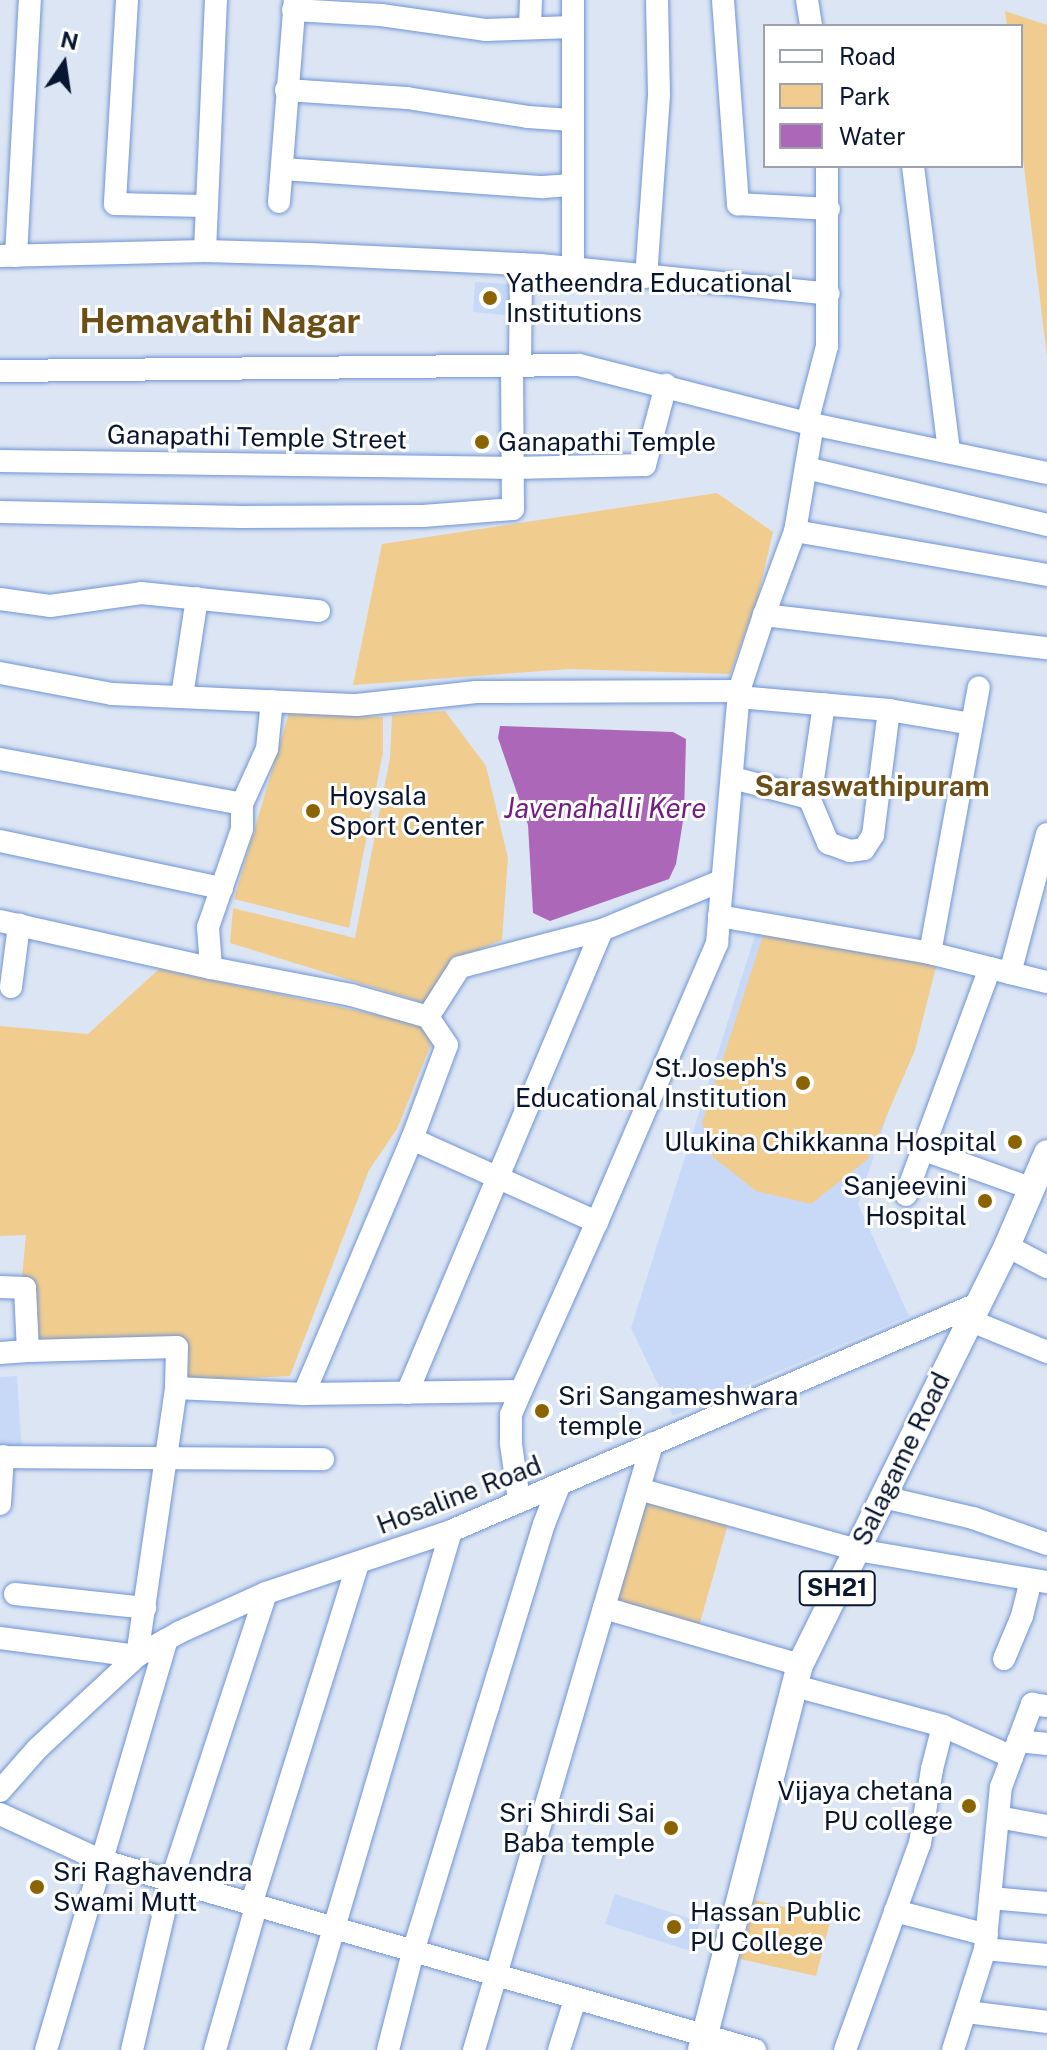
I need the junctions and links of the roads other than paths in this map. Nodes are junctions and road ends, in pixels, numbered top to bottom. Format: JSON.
{"nodes":[{"id":1,"x":30,"y":0,"type":"edge"},
{"id":2,"x":127,"y":0,"type":"edge"},
{"id":3,"x":216,"y":0,"type":"edge"},
{"id":4,"x":531,"y":0,"type":"edge"},
{"id":5,"x":573,"y":0,"type":"edge"},
{"id":6,"x":657,"y":0,"type":"edge"},
{"id":7,"x":723,"y":0,"type":"edge"},
{"id":8,"x":807,"y":0,"type":"edge"},
{"id":9,"x":294,"y":5,"type":"edge"},
{"id":10,"x":811,"y":24,"type":"edge"},
{"id":11,"x":530,"y":27,"type":"junction"},
{"id":12,"x":573,"y":27,"type":"junction"},
{"id":13,"x":286,"y":90,"type":"junction"},
{"id":14,"x":571,"y":120,"type":"junction"},
{"id":15,"x":827,"y":168,"type":"edge"},
{"id":16,"x":913,"y":168,"type":"edge"},
{"id":17,"x":283,"y":169,"type":"junction"},
{"id":18,"x":571,"y":185,"type":"junction"},
{"id":19,"x":279,"y":202,"type":"dead end"},
{"id":20,"x":204,"y":206,"type":"junction"},
{"id":21,"x":829,"y":209,"type":"junction"},
{"id":22,"x":205,"y":251,"type":"junction"},
{"id":23,"x":8,"y":256,"type":"edge"},
{"id":24,"x":521,"y":264,"type":"junction"},
{"id":25,"x":573,"y":269,"type":"junction"},
{"id":26,"x":646,"y":277,"type":"junction"},
{"id":27,"x":829,"y":294,"type":"junction"},
{"id":28,"x":516,"y":366,"type":"junction"},
{"id":29,"x":0,"y":371,"type":"edge"},
{"id":30,"x":666,"y":385,"type":"junction"},
{"id":31,"x":810,"y":424,"type":"junction"},
{"id":32,"x":949,"y":452,"type":"junction"},
{"id":33,"x":0,"y":461,"type":"edge"},
{"id":34,"x":513,"y":468,"type":"junction"},
{"id":35,"x":806,"y":468,"type":"junction"},
{"id":36,"x":1047,"y":473,"type":"edge"},
{"id":37,"x":0,"y":512,"type":"edge"},
{"id":38,"x":1047,"y":525,"type":"edge"},
{"id":39,"x":795,"y":531,"type":"junction"},
{"id":40,"x":1047,"y":575,"type":"edge"},
{"id":41,"x":197,"y":598,"type":"junction"},
{"id":42,"x":0,"y":599,"type":"edge"},
{"id":43,"x":319,"y":611,"type":"dead end"},
{"id":44,"x":764,"y":615,"type":"junction"},
{"id":45,"x":1047,"y":648,"type":"edge"},
{"id":46,"x":0,"y":673,"type":"edge"},
{"id":47,"x":979,"y":687,"type":"dead end"},
{"id":48,"x":739,"y":694,"type":"junction"},
{"id":49,"x":182,"y":696,"type":"junction"},
{"id":50,"x":272,"y":701,"type":"junction"},
{"id":51,"x":824,"y":704,"type":"junction"},
{"id":52,"x":889,"y":710,"type":"junction"},
{"id":53,"x":972,"y":724,"type":"junction"},
{"id":54,"x":0,"y":759,"type":"edge"},
{"id":55,"x":733,"y":778,"type":"junction"},
{"id":56,"x":810,"y":800,"type":"junction"},
{"id":57,"x":242,"y":804,"type":"junction"},
{"id":58,"x":1047,"y":834,"type":"edge"},
{"id":59,"x":0,"y":841,"type":"edge"},
{"id":60,"x":721,"y":881,"type":"junction"},
{"id":61,"x":222,"y":888,"type":"junction"},
{"id":62,"x":719,"y":916,"type":"junction"},
{"id":63,"x":9,"y":923,"type":"edge"},
{"id":64,"x":602,"y":930,"type":"junction"},
{"id":65,"x":930,"y":953,"type":"junction"},
{"id":66,"x":211,"y":968,"type":"junction"},
{"id":67,"x":1000,"y":971,"type":"junction"},
{"id":68,"x":1047,"y":982,"type":"edge"},
{"id":69,"x":11,"y":987,"type":"dead end"},
{"id":70,"x":428,"y":1017,"type":"junction"},
{"id":71,"x":412,"y":1139,"type":"junction"},
{"id":72,"x":924,"y":1150,"type":"junction"},
{"id":73,"x":1047,"y":1153,"type":"edge"},
{"id":74,"x":498,"y":1178,"type":"junction"},
{"id":75,"x":1033,"y":1189,"type":"junction"},
{"id":76,"x":906,"y":1195,"type":"dead end"},
{"id":77,"x":597,"y":1222,"type":"junction"},
{"id":78,"x":1007,"y":1246,"type":"junction"},
{"id":79,"x":1047,"y":1267,"type":"edge"},
{"id":80,"x":0,"y":1287,"type":"edge"},
{"id":81,"x":973,"y":1312,"type":"junction"},
{"id":82,"x":28,"y":1351,"type":"junction"},
{"id":83,"x":1047,"y":1352,"type":"edge"},
{"id":84,"x":0,"y":1353,"type":"edge"},
{"id":85,"x":176,"y":1388,"type":"junction"},
{"id":86,"x":521,"y":1391,"type":"junction"},
{"id":87,"x":407,"y":1393,"type":"junction"},
{"id":88,"x":304,"y":1394,"type":"junction"},
{"id":89,"x":652,"y":1444,"type":"junction"},
{"id":90,"x":167,"y":1455,"type":"junction"},
{"id":91,"x":2,"y":1456,"type":"edge"},
{"id":92,"x":323,"y":1459,"type":"dead end"},
{"id":93,"x":559,"y":1486,"type":"junction"},
{"id":94,"x":639,"y":1489,"type":"junction"},
{"id":95,"x":883,"y":1497,"type":"junction"},
{"id":96,"x":519,"y":1500,"type":"junction"},
{"id":97,"x":0,"y":1504,"type":"edge"},
{"id":98,"x":451,"y":1531,"type":"junction"},
{"id":99,"x":1047,"y":1544,"type":"edge"},
{"id":100,"x":857,"y":1550,"type":"junction"},
{"id":101,"x":358,"y":1564,"type":"junction"},
{"id":102,"x":1039,"y":1581,"type":"edge"},
{"id":103,"x":266,"y":1593,"type":"junction"},
{"id":104,"x":15,"y":1594,"type":"dead end"},
{"id":105,"x":145,"y":1608,"type":"junction"},
{"id":106,"x":604,"y":1608,"type":"junction"},
{"id":107,"x":0,"y":1638,"type":"edge"},
{"id":108,"x":167,"y":1639,"type":"junction"},
{"id":109,"x":137,"y":1656,"type":"junction"},
{"id":110,"x":1004,"y":1659,"type":"dead end"},
{"id":111,"x":797,"y":1675,"type":"junction"},
{"id":112,"x":1047,"y":1706,"type":"edge"},
{"id":113,"x":943,"y":1726,"type":"junction"},
{"id":114,"x":1047,"y":1744,"type":"edge"},
{"id":115,"x":1015,"y":1749,"type":"junction"},
{"id":116,"x":0,"y":1791,"type":"edge"},
{"id":117,"x":0,"y":1814,"type":"edge"},
{"id":118,"x":998,"y":1817,"type":"junction"},
{"id":119,"x":1047,"y":1826,"type":"edge"},
{"id":120,"x":100,"y":1860,"type":"junction"},
{"id":121,"x":171,"y":1882,"type":"junction"},
{"id":122,"x":990,"y":1898,"type":"junction"},
{"id":123,"x":1047,"y":1903,"type":"edge"},
{"id":124,"x":254,"y":1906,"type":"junction"},
{"id":125,"x":895,"y":1911,"type":"junction"},
{"id":126,"x":333,"y":1929,"type":"junction"},
{"id":127,"x":986,"y":1942,"type":"junction"},
{"id":128,"x":413,"y":1952,"type":"junction"},
{"id":129,"x":1047,"y":1955,"type":"edge"},
{"id":130,"x":497,"y":1977,"type":"junction"},
{"id":131,"x":575,"y":2000,"type":"junction"},
{"id":132,"x":967,"y":2012,"type":"junction"},
{"id":133,"x":1047,"y":2022,"type":"edge"},
{"id":134,"x":702,"y":2044,"type":"edge"},
{"id":135,"x":46,"y":2050,"type":"edge"},
{"id":136,"x":132,"y":2050,"type":"edge"},
{"id":137,"x":215,"y":2050,"type":"edge"},
{"id":138,"x":298,"y":2050,"type":"edge"},
{"id":139,"x":388,"y":2050,"type":"edge"},
{"id":140,"x":474,"y":2050,"type":"edge"},
{"id":141,"x":559,"y":2050,"type":"edge"},
{"id":142,"x":755,"y":2050,"type":"edge"},
{"id":143,"x":845,"y":2050,"type":"edge"},
{"id":144,"x":953,"y":2050,"type":"edge"}],
"edges":[{"from":1,"to":23,"type":"street"},
{"from":2,"to":20,"type":"street"},
{"from":3,"to":20,"type":"street"},
{"from":4,"to":11,"type":"street"},
{"from":5,"to":12,"type":"street"},
{"from":6,"to":26,"type":"street"},
{"from":7,"to":21,"type":"street"},
{"from":8,"to":10,"type":"street"},
{"from":9,"to":11,"type":"street"},
{"from":9,"to":13,"type":"street"},
{"from":11,"to":12,"type":"street"},
{"from":12,"to":14,"type":"street"},
{"from":13,"to":14,"type":"street"},
{"from":13,"to":17,"type":"street"},
{"from":14,"to":18,"type":"street"},
{"from":15,"to":21,"type":"street"},
{"from":16,"to":32,"type":"street"},
{"from":17,"to":18,"type":"street"},
{"from":17,"to":19,"type":"street"},
{"from":18,"to":25,"type":"street"},
{"from":20,"to":22,"type":"street"},
{"from":21,"to":27,"type":"street"},
{"from":22,"to":23,"type":"street"},
{"from":22,"to":24,"type":"street"},
{"from":24,"to":25,"type":"street"},
{"from":24,"to":28,"type":"street"},
{"from":25,"to":26,"type":"street"},
{"from":26,"to":27,"type":"street"},
{"from":27,"to":31,"type":"street"},
{"from":28,"to":29,"type":"street"},
{"from":28,"to":30,"type":"street"},
{"from":28,"to":34,"type":"street"},
{"from":30,"to":31,"type":"street"},
{"from":30,"to":34,"type":"street","name":"Ganapathi Temple Street"},
{"from":31,"to":32,"type":"street"},
{"from":31,"to":35,"type":"street"},
{"from":32,"to":36,"type":"street"},
{"from":33,"to":34,"type":"street","name":"Ganapathi Temple Street"},
{"from":34,"to":37,"type":"street"},
{"from":35,"to":38,"type":"street"},
{"from":35,"to":39,"type":"street"},
{"from":39,"to":40,"type":"street"},
{"from":39,"to":44,"type":"street"},
{"from":41,"to":42,"type":"street"},
{"from":41,"to":43,"type":"street"},
{"from":41,"to":49,"type":"street"},
{"from":44,"to":45,"type":"street"},
{"from":44,"to":48,"type":"street"},
{"from":46,"to":49,"type":"street"},
{"from":47,"to":53,"type":"street"},
{"from":48,"to":50,"type":"street"},
{"from":48,"to":51,"type":"street"},
{"from":48,"to":55,"type":"street"},
{"from":49,"to":50,"type":"street"},
{"from":50,"to":57,"type":"street"},
{"from":51,"to":52,"type":"street"},
{"from":51,"to":56,"type":"street"},
{"from":52,"to":53,"type":"street"},
{"from":52,"to":56,"type":"street"},
{"from":53,"to":65,"type":"street"},
{"from":54,"to":57,"type":"street"},
{"from":55,"to":56,"type":"street"},
{"from":55,"to":60,"type":"street"},
{"from":57,"to":61,"type":"street"},
{"from":58,"to":67,"type":"street"},
{"from":59,"to":61,"type":"street"},
{"from":60,"to":62,"type":"street"},
{"from":60,"to":64,"type":"street"},
{"from":61,"to":66,"type":"street"},
{"from":62,"to":65,"type":"street"},
{"from":62,"to":77,"type":"street"},
{"from":63,"to":66,"type":"street"},
{"from":63,"to":69,"type":"street"},
{"from":64,"to":70,"type":"street"},
{"from":64,"to":74,"type":"street"},
{"from":65,"to":67,"type":"street"},
{"from":66,"to":70,"type":"street"},
{"from":67,"to":68,"type":"street"},
{"from":67,"to":72,"type":"street"},
{"from":70,"to":71,"type":"street"},
{"from":71,"to":74,"type":"street"},
{"from":71,"to":88,"type":"street"},
{"from":72,"to":75,"type":"street"},
{"from":72,"to":76,"type":"street"},
{"from":73,"to":75,"type":"main road","name":"Salagame Road","number":"SH21"},
{"from":74,"to":77,"type":"street"},
{"from":74,"to":87,"type":"street"},
{"from":75,"to":78,"type":"main road","name":"Salagame Road","number":"SH21"},
{"from":77,"to":86,"type":"street"},
{"from":78,"to":79,"type":"street"},
{"from":78,"to":81,"type":"main road","name":"Salagame Road","number":"SH21"},
{"from":80,"to":82,"type":"street"},
{"from":81,"to":83,"type":"street"},
{"from":81,"to":89,"type":"street","name":"Hosaline Road"},
{"from":81,"to":95,"type":"main road","name":"Salagame Road","number":"SH21"},
{"from":82,"to":84,"type":"street"},
{"from":82,"to":85,"type":"street"},
{"from":85,"to":88,"type":"street"},
{"from":85,"to":90,"type":"street"},
{"from":86,"to":87,"type":"street"},
{"from":86,"to":96,"type":"street"},
{"from":87,"to":88,"type":"street"},
{"from":89,"to":93,"type":"street","name":"Hosaline Road"},
{"from":89,"to":94,"type":"street"},
{"from":90,"to":91,"type":"street"},
{"from":90,"to":92,"type":"street"},
{"from":90,"to":105,"type":"street"},
{"from":91,"to":97,"type":"street"},
{"from":93,"to":96,"type":"street","name":"Hosaline Road"},
{"from":93,"to":128,"type":"street"},
{"from":94,"to":100,"type":"street"},
{"from":94,"to":106,"type":"street"},
{"from":95,"to":99,"type":"street"},
{"from":95,"to":100,"type":"main road","name":"Salagame Road","number":"SH21"},
{"from":96,"to":98,"type":"street","name":"Hosaline Road"},
{"from":98,"to":101,"type":"street","name":"Hosaline Road"},
{"from":98,"to":126,"type":"street"},
{"from":100,"to":102,"type":"street"},
{"from":100,"to":111,"type":"main road","name":"Salagame Road","number":"SH21"},
{"from":101,"to":103,"type":"street","name":"Hosaline Road"},
{"from":101,"to":124,"type":"street"},
{"from":102,"to":110,"type":"street"},
{"from":103,"to":108,"type":"street","name":"Hosaline Road"},
{"from":103,"to":121,"type":"street"},
{"from":104,"to":105,"type":"street"},
{"from":105,"to":109,"type":"street"},
{"from":106,"to":111,"type":"street"},
{"from":106,"to":130,"type":"street"},
{"from":107,"to":109,"type":"street"},
{"from":108,"to":109,"type":"street","name":"Hosaline Road"},
{"from":108,"to":120,"type":"street"},
{"from":109,"to":116,"type":"street","name":"Hosaline Road"},
{"from":111,"to":113,"type":"street"},
{"from":111,"to":134,"type":"main road","name":"Salagame Road","number":"SH21"},
{"from":112,"to":115,"type":"street"},
{"from":113,"to":115,"type":"street"},
{"from":113,"to":125,"type":"street"},
{"from":114,"to":115,"type":"street"},
{"from":115,"to":118,"type":"street"},
{"from":117,"to":120,"type":"street"},
{"from":118,"to":119,"type":"street"},
{"from":118,"to":122,"type":"street"},
{"from":120,"to":121,"type":"street"},
{"from":120,"to":135,"type":"street"},
{"from":121,"to":124,"type":"street"},
{"from":121,"to":136,"type":"street"},
{"from":122,"to":123,"type":"street"},
{"from":122,"to":127,"type":"street"},
{"from":124,"to":126,"type":"street"},
{"from":124,"to":137,"type":"street"},
{"from":125,"to":127,"type":"street"},
{"from":125,"to":143,"type":"street"},
{"from":126,"to":128,"type":"street"},
{"from":126,"to":138,"type":"street"},
{"from":127,"to":129,"type":"street"},
{"from":127,"to":132,"type":"street"},
{"from":128,"to":130,"type":"street"},
{"from":128,"to":139,"type":"street"},
{"from":130,"to":131,"type":"street"},
{"from":130,"to":140,"type":"street"},
{"from":131,"to":134,"type":"street"},
{"from":131,"to":141,"type":"street"},
{"from":132,"to":133,"type":"street"},
{"from":132,"to":144,"type":"street"},
{"from":134,"to":142,"type":"street"}]}
